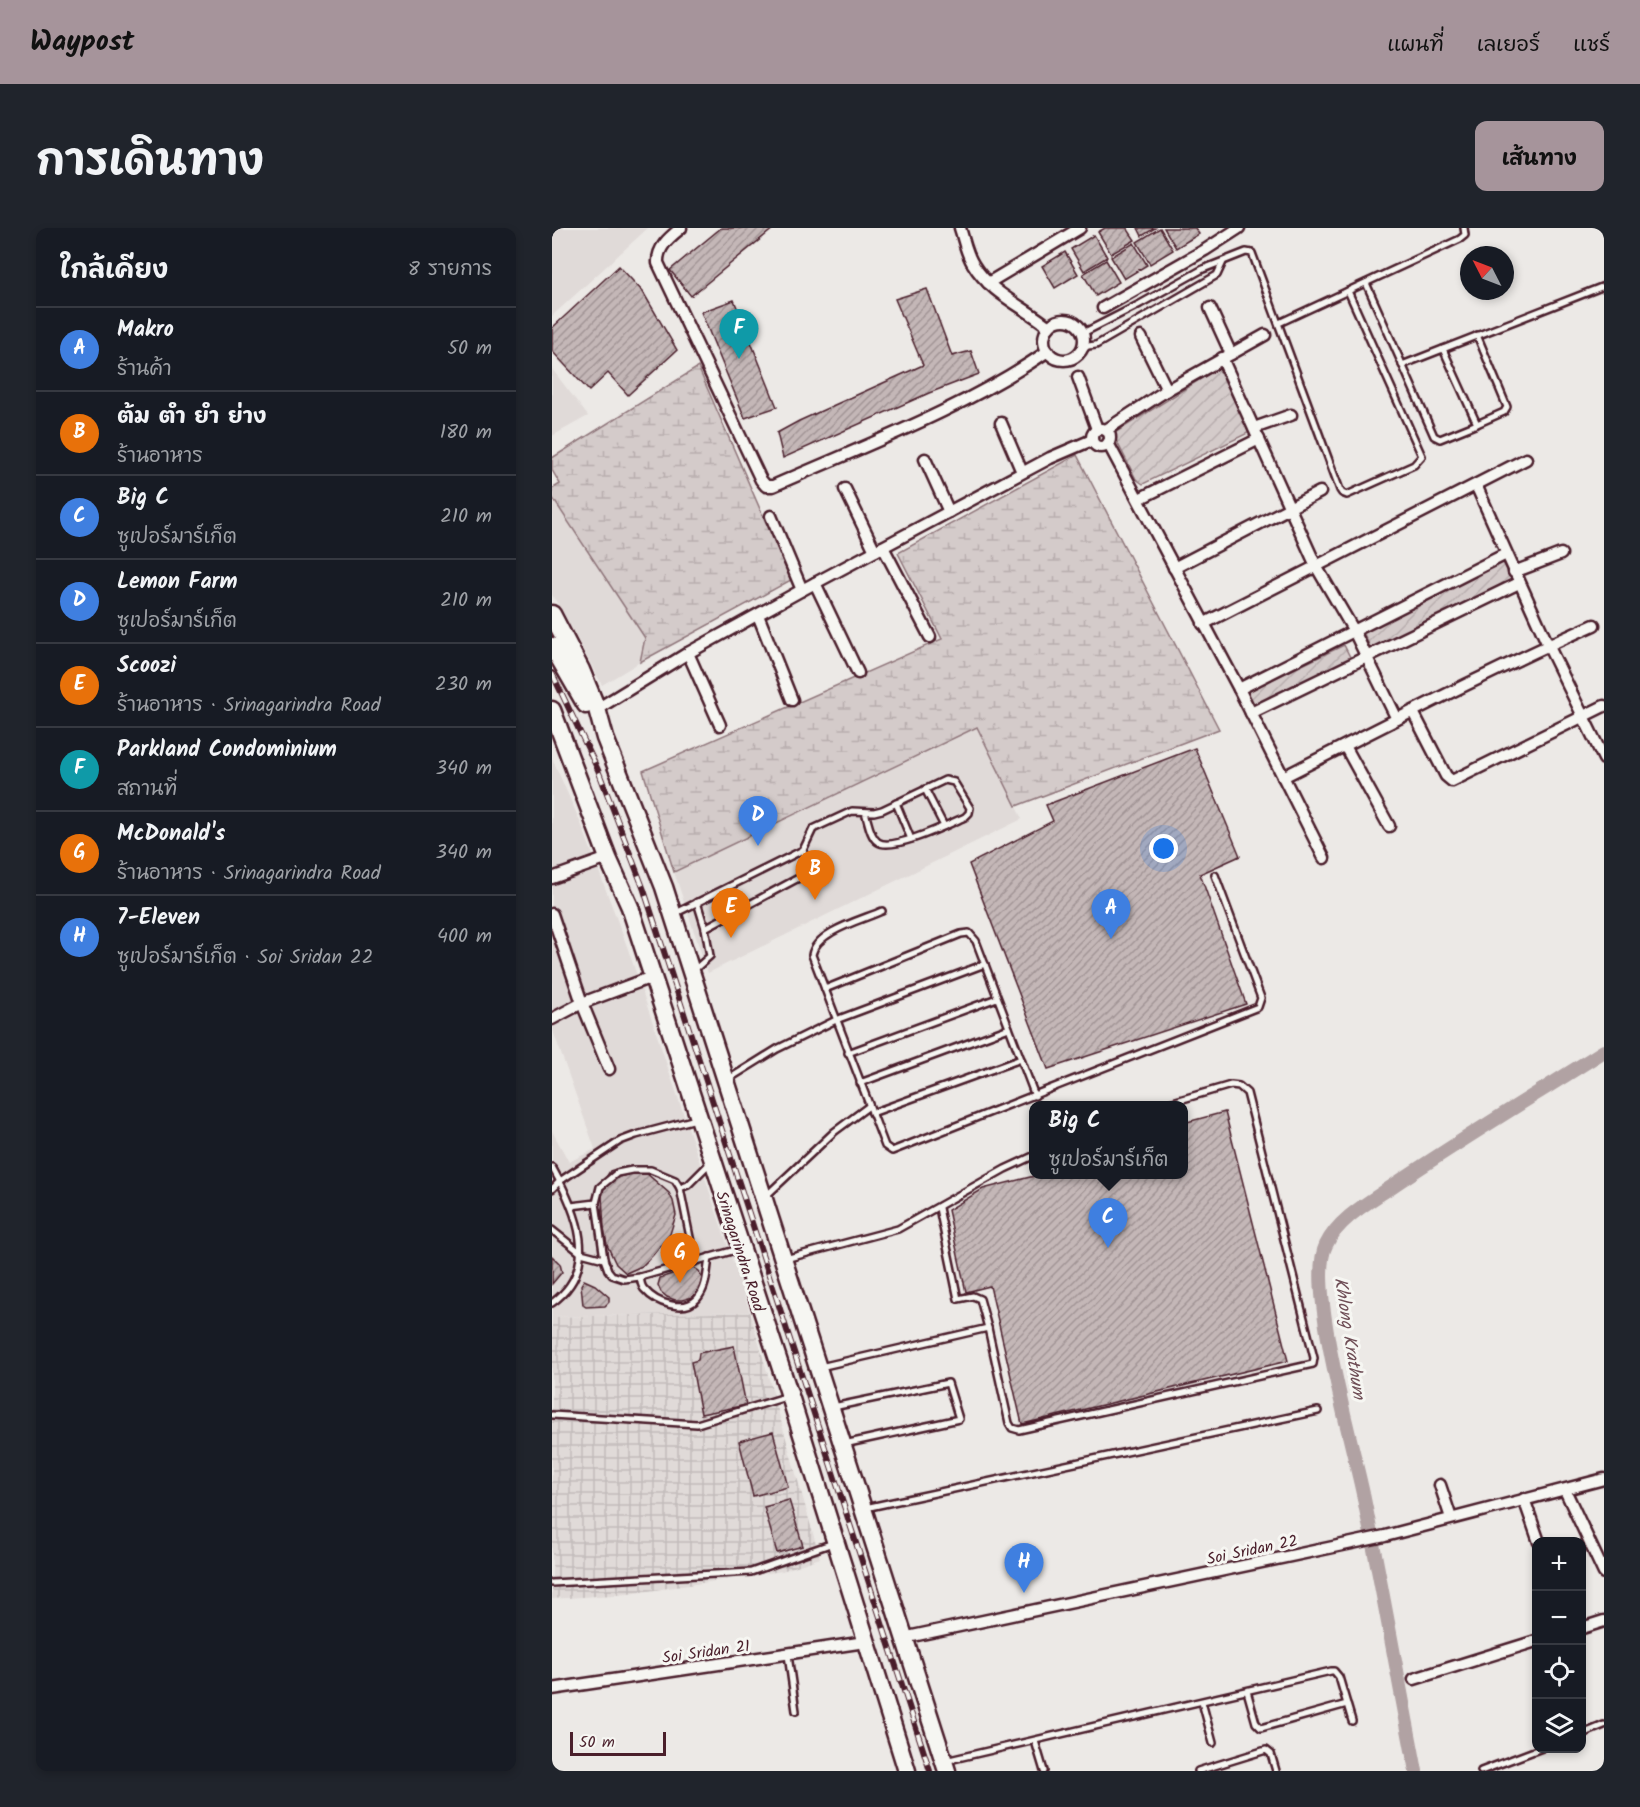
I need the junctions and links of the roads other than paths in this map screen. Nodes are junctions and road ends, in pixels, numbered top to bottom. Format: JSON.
{"nodes":[{"id":1,"x":681,"y":228,"type":"edge"},
{"id":2,"x":960,"y":228,"type":"edge"},
{"id":3,"x":1080,"y":228,"type":"edge"},
{"id":4,"x":1239,"y":228,"type":"edge"},
{"id":5,"x":1464,"y":228,"type":"edge"},
{"id":6,"x":1222,"y":262,"type":"junction"},
{"id":7,"x":988,"y":283,"type":"junction"},
{"id":8,"x":1366,"y":283,"type":"junction"},
{"id":9,"x":1604,"y":286,"type":"edge"},
{"id":10,"x":1348,"y":291,"type":"junction"},
{"id":11,"x":1103,"y":308,"type":"dead end"},
{"id":12,"x":1210,"y":308,"type":"dead end"},
{"id":13,"x":1279,"y":323,"type":"junction"},
{"id":14,"x":1049,"y":327,"type":"junction"},
{"id":15,"x":1083,"y":333,"type":"junction"},
{"id":16,"x":1265,"y":335,"type":"dead end"},
{"id":17,"x":1477,"y":335,"type":"junction"},
{"id":18,"x":1141,"y":337,"type":"dead end"},
{"id":19,"x":1443,"y":349,"type":"junction"},
{"id":20,"x":1048,"y":351,"type":"junction"},
{"id":21,"x":1081,"y":351,"type":"junction"},
{"id":22,"x":1227,"y":356,"type":"junction"},
{"id":23,"x":1402,"y":365,"type":"junction"},
{"id":24,"x":1078,"y":377,"type":"dead end"},
{"id":25,"x":1167,"y":390,"type":"junction"},
{"id":26,"x":1291,"y":415,"type":"dead end"},
{"id":27,"x":1001,"y":423,"type":"dead end"},
{"id":28,"x":1477,"y":423,"type":"junction"},
{"id":29,"x":1254,"y":428,"type":"junction"},
{"id":30,"x":1098,"y":433,"type":"junction"},
{"id":31,"x":1259,"y":439,"type":"junction"},
{"id":32,"x":1108,"y":443,"type":"junction"},
{"id":33,"x":925,"y":459,"type":"dead end"},
{"id":34,"x":1526,"y":459,"type":"dead end"},
{"id":35,"x":1022,"y":472,"type":"junction"},
{"id":36,"x":1476,"y":485,"type":"junction"},
{"id":37,"x":845,"y":489,"type":"dead end"},
{"id":38,"x":1320,"y":492,"type":"dead end"},
{"id":39,"x":1139,"y":500,"type":"junction"},
{"id":40,"x":1290,"y":508,"type":"junction"},
{"id":41,"x":948,"y":512,"type":"junction"},
{"id":42,"x":771,"y":516,"type":"dead end"},
{"id":43,"x":879,"y":549,"type":"junction"},
{"id":44,"x":1506,"y":554,"type":"junction"},
{"id":45,"x":1561,"y":554,"type":"dead end"},
{"id":46,"x":1316,"y":566,"type":"junction"},
{"id":47,"x":1174,"y":568,"type":"junction"},
{"id":48,"x":1514,"y":572,"type":"junction"},
{"id":49,"x":815,"y":583,"type":"junction"},
{"id":50,"x":1519,"y":583,"type":"junction"},
{"id":51,"x":802,"y":590,"type":"junction"},
{"id":52,"x":552,"y":614,"type":"edge"},
{"id":53,"x":758,"y":615,"type":"junction"},
{"id":54,"x":1203,"y":624,"type":"junction"},
{"id":55,"x":1594,"y":625,"type":"dead end"},
{"id":56,"x":1354,"y":631,"type":"junction"},
{"id":57,"x":930,"y":637,"type":"dead end"},
{"id":58,"x":1548,"y":645,"type":"junction"},
{"id":59,"x":552,"y":646,"type":"edge"},
{"id":60,"x":688,"y":653,"type":"junction"},
{"id":61,"x":1366,"y":657,"type":"junction"},
{"id":62,"x":858,"y":673,"type":"dead end"},
{"id":63,"x":1239,"y":689,"type":"junction"},
{"id":64,"x":792,"y":700,"type":"dead end"},
{"id":65,"x":1604,"y":706,"type":"edge"},
{"id":66,"x":597,"y":709,"type":"junction"},
{"id":67,"x":552,"y":710,"type":"edge"},
{"id":68,"x":1413,"y":712,"type":"junction"},
{"id":69,"x":1251,"y":713,"type":"junction"},
{"id":70,"x":1583,"y":716,"type":"junction"},
{"id":71,"x":552,"y":719,"type":"edge"},
{"id":72,"x":1397,"y":719,"type":"junction"},
{"id":73,"x":720,"y":725,"type":"dead end"},
{"id":74,"x":557,"y":738,"type":"edge"},
{"id":75,"x":605,"y":738,"type":"junction"},
{"id":76,"x":1345,"y":746,"type":"junction"},
{"id":77,"x":1604,"y":759,"type":"edge"},
{"id":78,"x":1283,"y":777,"type":"junction"},
{"id":79,"x":925,"y":789,"type":"junction"},
{"id":80,"x":896,"y":803,"type":"junction"},
{"id":81,"x":865,"y":812,"type":"junction"},
{"id":82,"x":944,"y":826,"type":"junction"},
{"id":83,"x":1389,"y":826,"type":"dead end"},
{"id":84,"x":911,"y":839,"type":"junction"},
{"id":85,"x":802,"y":850,"type":"junction"},
{"id":86,"x":608,"y":858,"type":"junction"},
{"id":87,"x":1324,"y":858,"type":"dead end"},
{"id":88,"x":1215,"y":875,"type":"dead end"},
{"id":89,"x":552,"y":878,"type":"edge"},
{"id":90,"x":697,"y":902,"type":"junction"},
{"id":91,"x":882,"y":911,"type":"dead end"},
{"id":92,"x":552,"y":914,"type":"edge"},
{"id":93,"x":672,"y":915,"type":"junction"},
{"id":94,"x":554,"y":927,"type":"edge"},
{"id":95,"x":705,"y":928,"type":"junction"},
{"id":96,"x":985,"y":964,"type":"junction"},
{"id":97,"x":691,"y":972,"type":"junction"},
{"id":98,"x":652,"y":977,"type":"junction"},
{"id":99,"x":825,"y":989,"type":"junction"},
{"id":100,"x":997,"y":998,"type":"junction"},
{"id":101,"x":582,"y":1003,"type":"junction"},
{"id":102,"x":552,"y":1019,"type":"edge"},
{"id":103,"x":836,"y":1020,"type":"junction"},
{"id":104,"x":1009,"y":1028,"type":"junction"},
{"id":105,"x":848,"y":1053,"type":"junction"},
{"id":106,"x":1021,"y":1059,"type":"junction"},
{"id":107,"x":609,"y":1069,"type":"dead end"},
{"id":108,"x":726,"y":1081,"type":"junction"},
{"id":109,"x":860,"y":1083,"type":"junction"},
{"id":110,"x":1035,"y":1096,"type":"junction"},
{"id":111,"x":1175,"y":1101,"type":"edge"},
{"id":112,"x":869,"y":1106,"type":"junction"},
{"id":113,"x":872,"y":1113,"type":"junction"},
{"id":114,"x":698,"y":1118,"type":"junction"},
{"id":115,"x":1029,"y":1158,"type":"edge"},
{"id":116,"x":712,"y":1161,"type":"junction"},
{"id":117,"x":552,"y":1167,"type":"edge"},
{"id":118,"x":560,"y":1180,"type":"junction"},
{"id":119,"x":680,"y":1188,"type":"junction"},
{"id":120,"x":552,"y":1189,"type":"edge"},
{"id":121,"x":763,"y":1199,"type":"junction"},
{"id":122,"x":596,"y":1203,"type":"junction"},
{"id":123,"x":571,"y":1206,"type":"junction"},
{"id":124,"x":939,"y":1208,"type":"junction"},
{"id":125,"x":552,"y":1230,"type":"edge"},
{"id":126,"x":740,"y":1248,"type":"junction"},
{"id":127,"x":581,"y":1253,"type":"junction"},
{"id":128,"x":710,"y":1257,"type":"junction"},
{"id":129,"x":604,"y":1259,"type":"junction"},
{"id":130,"x":783,"y":1260,"type":"junction"},
{"id":131,"x":695,"y":1262,"type":"junction"},
{"id":132,"x":640,"y":1277,"type":"junction"},
{"id":133,"x":552,"y":1303,"type":"edge"},
{"id":134,"x":988,"y":1328,"type":"junction"},
{"id":135,"x":818,"y":1367,"type":"junction"},
{"id":136,"x":790,"y":1396,"type":"junction"},
{"id":137,"x":831,"y":1408,"type":"junction"},
{"id":138,"x":1318,"y":1411,"type":"dead end"},
{"id":139,"x":552,"y":1416,"type":"edge"},
{"id":140,"x":843,"y":1444,"type":"junction"},
{"id":141,"x":1604,"y":1479,"type":"edge"},
{"id":142,"x":1440,"y":1485,"type":"dead end"},
{"id":143,"x":1565,"y":1490,"type":"junction"},
{"id":144,"x":1524,"y":1499,"type":"junction"},
{"id":145,"x":863,"y":1508,"type":"junction"},
{"id":146,"x":1451,"y":1518,"type":"junction"},
{"id":147,"x":1537,"y":1537,"type":"edge"},
{"id":148,"x":834,"y":1543,"type":"junction"},
{"id":149,"x":1604,"y":1573,"type":"edge"},
{"id":150,"x":552,"y":1583,"type":"edge"},
{"id":151,"x":1604,"y":1621,"type":"edge"},
{"id":152,"x":1586,"y":1626,"type":"edge"},
{"id":153,"x":903,"y":1638,"type":"junction"},
{"id":154,"x":865,"y":1641,"type":"junction"},
{"id":155,"x":1532,"y":1642,"type":"edge"},
{"id":156,"x":788,"y":1654,"type":"junction"},
{"id":157,"x":1414,"y":1679,"type":"dead end"},
{"id":158,"x":552,"y":1689,"type":"edge"},
{"id":159,"x":1247,"y":1691,"type":"junction"},
{"id":160,"x":1202,"y":1702,"type":"junction"},
{"id":161,"x":1347,"y":1704,"type":"junction"},
{"id":162,"x":796,"y":1711,"type":"dead end"},
{"id":163,"x":1352,"y":1721,"type":"dead end"},
{"id":164,"x":1604,"y":1725,"type":"edge"},
{"id":165,"x":1586,"y":1732,"type":"edge"},
{"id":166,"x":1035,"y":1741,"type":"junction"},
{"id":167,"x":1213,"y":1743,"type":"dead end"},
{"id":168,"x":1532,"y":1753,"type":"edge"},
{"id":169,"x":945,"y":1766,"type":"edge"},
{"id":170,"x":904,"y":1770,"type":"edge"},
{"id":171,"x":1044,"y":1771,"type":"edge"},
{"id":172,"x":1198,"y":1771,"type":"edge"},
{"id":173,"x":1276,"y":1771,"type":"edge"},
{"id":174,"x":1482,"y":1771,"type":"edge"}],
"edges":[{"from":1,"to":20,"type":"street"},
{"from":2,"to":7,"type":"street"},
{"from":3,"to":7,"type":"street"},
{"from":4,"to":11,"type":"street"},
{"from":5,"to":8,"type":"lane"},
{"from":6,"to":13,"type":"lane"},
{"from":6,"to":15,"type":"lane"},
{"from":6,"to":21,"type":"lane"},
{"from":7,"to":14,"type":"street"},
{"from":8,"to":10,"type":"lane"},
{"from":8,"to":23,"type":"lane"},
{"from":9,"to":17,"type":"lane"},
{"from":10,"to":13,"type":"lane"},
{"from":10,"to":13,"type":"lane"},
{"from":12,"to":22,"type":"street"},
{"from":14,"to":15,"type":"street"},
{"from":14,"to":20,"type":"street"},
{"from":15,"to":21,"type":"street"},
{"from":16,"to":22,"type":"street"},
{"from":17,"to":19,"type":"lane"},
{"from":17,"to":28,"type":"lane"},
{"from":18,"to":25,"type":"street"},
{"from":19,"to":23,"type":"lane"},
{"from":19,"to":28,"type":"lane"},
{"from":20,"to":21,"type":"street"},
{"from":22,"to":25,"type":"street"},
{"from":22,"to":29,"type":"street"},
{"from":23,"to":28,"type":"lane"},
{"from":24,"to":30,"type":"street"},
{"from":25,"to":30,"type":"street"},
{"from":26,"to":29,"type":"street"},
{"from":27,"to":35,"type":"street"},
{"from":29,"to":31,"type":"street"},
{"from":30,"to":32,"type":"street"},
{"from":30,"to":32,"type":"street"},
{"from":30,"to":35,"type":"street"},
{"from":31,"to":39,"type":"street"},
{"from":31,"to":40,"type":"street"},
{"from":32,"to":39,"type":"street"},
{"from":33,"to":41,"type":"street"},
{"from":34,"to":36,"type":"street"},
{"from":35,"to":41,"type":"street"},
{"from":36,"to":44,"type":"street"},
{"from":36,"to":46,"type":"street"},
{"from":37,"to":43,"type":"street"},
{"from":38,"to":40,"type":"street"},
{"from":39,"to":47,"type":"street"},
{"from":40,"to":46,"type":"street"},
{"from":40,"to":47,"type":"street"},
{"from":41,"to":43,"type":"street"},
{"from":42,"to":51,"type":"street"},
{"from":43,"to":49,"type":"street"},
{"from":43,"to":57,"type":"street"},
{"from":44,"to":48,"type":"street"},
{"from":44,"to":56,"type":"street"},
{"from":45,"to":48,"type":"street"},
{"from":46,"to":54,"type":"street"},
{"from":46,"to":56,"type":"street"},
{"from":47,"to":54,"type":"street"},
{"from":48,"to":50,"type":"street"},
{"from":49,"to":51,"type":"street"},
{"from":49,"to":62,"type":"street"},
{"from":50,"to":58,"type":"street"},
{"from":50,"to":61,"type":"street"},
{"from":51,"to":53,"type":"street"},
{"from":52,"to":66,"type":"main road"},
{"from":53,"to":60,"type":"street"},
{"from":53,"to":64,"type":"street"},
{"from":54,"to":63,"type":"street"},
{"from":55,"to":58,"type":"street"},
{"from":56,"to":61,"type":"street"},
{"from":56,"to":63,"type":"street"},
{"from":58,"to":68,"type":"street"},
{"from":58,"to":70,"type":"street"},
{"from":59,"to":75,"type":"main road"},
{"from":60,"to":66,"type":"street"},
{"from":60,"to":73,"type":"street"},
{"from":61,"to":69,"type":"street"},
{"from":61,"to":72,"type":"street"},
{"from":63,"to":69,"type":"street"},
{"from":65,"to":70,"type":"street"},
{"from":66,"to":75,"type":"main road"},
{"from":67,"to":74,"type":"main road","name":"Srinagarindra Road"},
{"from":68,"to":70,"type":"street"},
{"from":68,"to":72,"type":"street"},
{"from":69,"to":78,"type":"street"},
{"from":70,"to":77,"type":"street"},
{"from":71,"to":74,"type":"main road","name":"Srinagarindra Road"},
{"from":72,"to":76,"type":"street"},
{"from":74,"to":86,"type":"main road","name":"Srinagarindra Road"},
{"from":75,"to":93,"type":"main road"},
{"from":76,"to":78,"type":"street"},
{"from":76,"to":83,"type":"street"},
{"from":78,"to":87,"type":"street"},
{"from":79,"to":80,"type":"lane"},
{"from":79,"to":82,"type":"lane"},
{"from":79,"to":82,"type":"lane"},
{"from":80,"to":81,"type":"lane"},
{"from":80,"to":84,"type":"lane"},
{"from":81,"to":84,"type":"lane"},
{"from":81,"to":85,"type":"lane"},
{"from":82,"to":84,"type":"lane"},
{"from":85,"to":90,"type":"lane"},
{"from":85,"to":95,"type":"lane"},
{"from":86,"to":89,"type":"street"},
{"from":86,"to":98,"type":"main road","name":"Srinagarindra Road"},
{"from":88,"to":110,"type":"lane"},
{"from":90,"to":93,"type":"lane"},
{"from":90,"to":95,"type":"lane"},
{"from":91,"to":99,"type":"lane"},
{"from":92,"to":94,"type":"street"},
{"from":93,"to":97,"type":"main road"},
{"from":94,"to":101,"type":"street"},
{"from":95,"to":97,"type":"lane"},
{"from":96,"to":99,"type":"lane"},
{"from":96,"to":100,"type":"lane"},
{"from":96,"to":103,"type":"lane"},
{"from":97,"to":108,"type":"main road"},
{"from":98,"to":101,"type":"street"},
{"from":98,"to":114,"type":"main road","name":"Srinagarindra Road"},
{"from":99,"to":103,"type":"lane"},
{"from":100,"to":104,"type":"lane"},
{"from":100,"to":105,"type":"lane"},
{"from":101,"to":102,"type":"street"},
{"from":101,"to":107,"type":"street"},
{"from":103,"to":105,"type":"lane"},
{"from":103,"to":108,"type":"lane"},
{"from":104,"to":106,"type":"lane"},
{"from":104,"to":109,"type":"lane"},
{"from":105,"to":109,"type":"lane"},
{"from":106,"to":110,"type":"lane"},
{"from":106,"to":113,"type":"lane"},
{"from":108,"to":121,"type":"main road"},
{"from":109,"to":112,"type":"lane"},
{"from":110,"to":113,"type":"lane"},
{"from":111,"to":134,"type":"lane"},
{"from":112,"to":113,"type":"lane"},
{"from":112,"to":121,"type":"lane"},
{"from":114,"to":116,"type":"main road","name":"Srinagarindra Road"},
{"from":114,"to":118,"type":"lane"},
{"from":115,"to":124,"type":"lane"},
{"from":116,"to":119,"type":"lane"},
{"from":116,"to":126,"type":"main road","name":"Srinagarindra Road"},
{"from":117,"to":118,"type":"lane"},
{"from":118,"to":120,"type":"lane"},
{"from":118,"to":123,"type":"lane"},
{"from":119,"to":122,"type":"lane"},
{"from":119,"to":131,"type":"lane"},
{"from":121,"to":130,"type":"main road"},
{"from":122,"to":123,"type":"lane"},
{"from":122,"to":129,"type":"lane"},
{"from":123,"to":127,"type":"lane"},
{"from":124,"to":130,"type":"lane"},
{"from":124,"to":134,"type":"lane"},
{"from":125,"to":127,"type":"lane"},
{"from":126,"to":128,"type":"lane"},
{"from":126,"to":136,"type":"main road","name":"Srinagarindra Road"},
{"from":127,"to":129,"type":"lane"},
{"from":127,"to":133,"type":"lane"},
{"from":128,"to":131,"type":"lane"},
{"from":128,"to":132,"type":"lane"},
{"from":129,"to":132,"type":"lane"},
{"from":130,"to":135,"type":"main road"},
{"from":131,"to":132,"type":"lane"},
{"from":134,"to":135,"type":"lane"},
{"from":135,"to":137,"type":"main road"},
{"from":136,"to":139,"type":"lane"},
{"from":136,"to":148,"type":"main road","name":"Srinagarindra Road"},
{"from":137,"to":140,"type":"main road"},
{"from":137,"to":140,"type":"lane"},
{"from":138,"to":145,"type":"lane"},
{"from":140,"to":145,"type":"main road"},
{"from":141,"to":143,"type":"street","name":"Soi Sridan 22"},
{"from":142,"to":146,"type":"street"},
{"from":143,"to":144,"type":"street","name":"Soi Sridan 22"},
{"from":143,"to":149,"type":"street"},
{"from":144,"to":146,"type":"street","name":"Soi Sridan 22"},
{"from":144,"to":147,"type":"street"},
{"from":145,"to":153,"type":"main road"},
{"from":146,"to":153,"type":"street","name":"Soi Sridan 22"},
{"from":148,"to":150,"type":"lane"},
{"from":148,"to":154,"type":"main road","name":"Srinagarindra Road"},
{"from":151,"to":152,"type":"street"},
{"from":153,"to":169,"type":"main road"},
{"from":154,"to":156,"type":"street","name":"Soi Sridan 21"},
{"from":154,"to":170,"type":"main road","name":"Srinagarindra Road"},
{"from":155,"to":157,"type":"street"},
{"from":156,"to":158,"type":"street","name":"Soi Sridan 21"},
{"from":156,"to":162,"type":"lane"},
{"from":159,"to":160,"type":"lane"},
{"from":159,"to":161,"type":"lane"},
{"from":159,"to":161,"type":"lane"},
{"from":160,"to":166,"type":"lane"},
{"from":160,"to":167,"type":"lane"},
{"from":161,"to":163,"type":"lane"},
{"from":164,"to":165,"type":"lane"},
{"from":166,"to":169,"type":"lane"},
{"from":166,"to":171,"type":"lane"},
{"from":168,"to":174,"type":"lane"},
{"from":172,"to":173,"type":"lane"}]}
